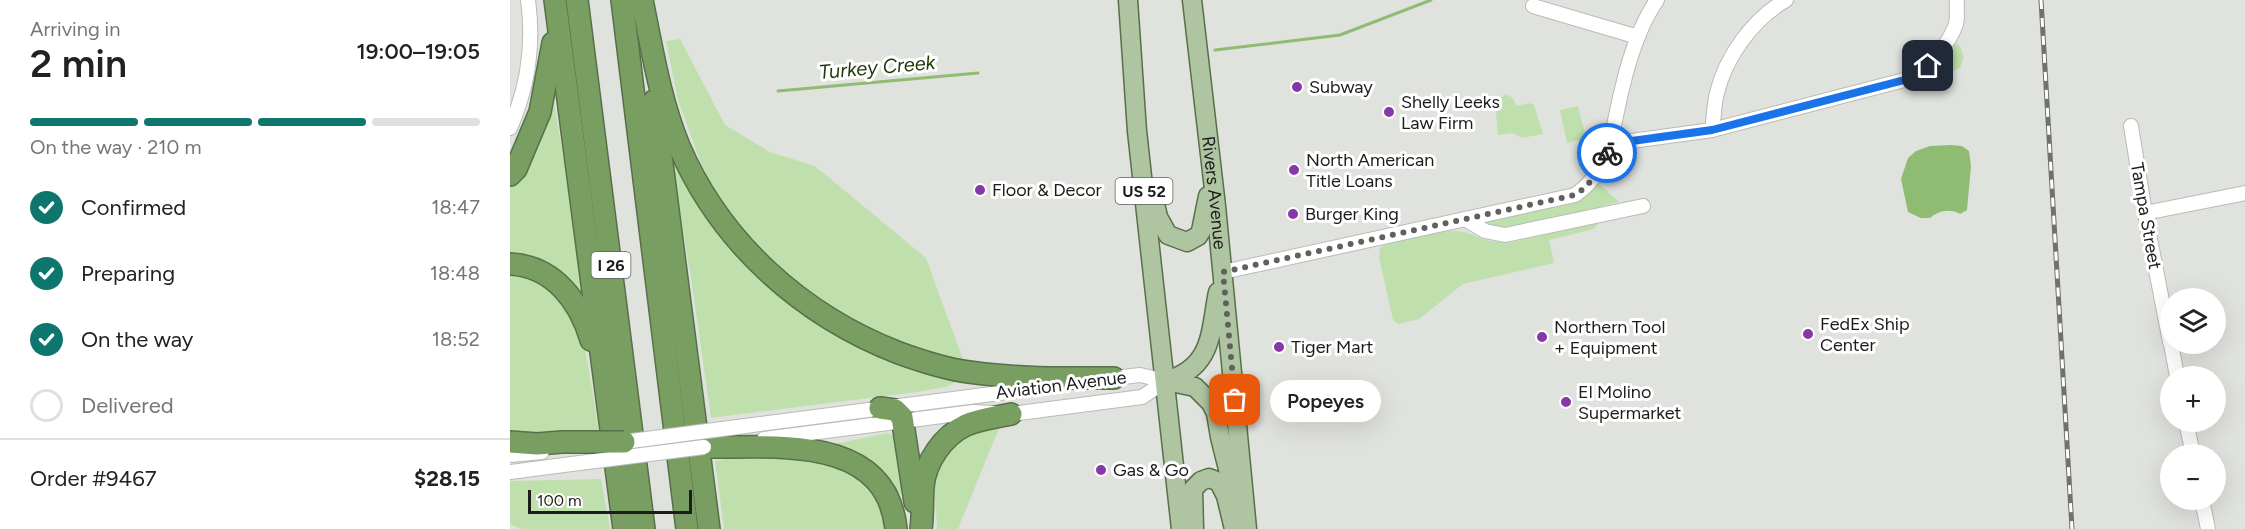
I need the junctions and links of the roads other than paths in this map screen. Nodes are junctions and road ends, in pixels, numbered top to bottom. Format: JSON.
{"nodes":[{"id":1,"x":528,"y":0,"type":"edge"},
{"id":2,"x":553,"y":0,"type":"edge"},
{"id":3,"x":577,"y":0,"type":"edge"},
{"id":4,"x":622,"y":0,"type":"edge"},
{"id":5,"x":642,"y":0,"type":"edge"},
{"id":6,"x":1128,"y":0,"type":"edge"},
{"id":7,"x":1192,"y":0,"type":"edge"},
{"id":8,"x":1657,"y":0,"type":"edge"},
{"id":9,"x":1786,"y":0,"type":"edge"},
{"id":10,"x":1957,"y":0,"type":"edge"},
{"id":11,"x":1533,"y":6,"type":"dead end"},
{"id":12,"x":1638,"y":37,"type":"junction"},
{"id":13,"x":2131,"y":126,"type":"dead end"},
{"id":14,"x":510,"y":128,"type":"edge"},
{"id":15,"x":1137,"y":130,"type":"junction"},
{"id":16,"x":1712,"y":130,"type":"junction"},
{"id":17,"x":1610,"y":144,"type":"junction"},
{"id":18,"x":1212,"y":172,"type":"junction"},
{"id":19,"x":510,"y":175,"type":"edge"},
{"id":20,"x":2245,"y":193,"type":"edge"},
{"id":21,"x":1643,"y":206,"type":"dead end"},
{"id":22,"x":2145,"y":213,"type":"junction"},
{"id":23,"x":1465,"y":219,"type":"junction"},
{"id":24,"x":510,"y":264,"type":"edge"},
{"id":25,"x":1223,"y":272,"type":"junction"},
{"id":26,"x":2160,"y":288,"type":"edge"},
{"id":27,"x":1114,"y":378,"type":"junction"},
{"id":28,"x":1166,"y":381,"type":"junction"},
{"id":29,"x":880,"y":408,"type":"junction"},
{"id":30,"x":1011,"y":414,"type":"junction"},
{"id":31,"x":903,"y":422,"type":"junction"},
{"id":32,"x":617,"y":434,"type":"junction"},
{"id":33,"x":510,"y":442,"type":"edge"},
{"id":34,"x":747,"y":445,"type":"junction"},
{"id":35,"x":562,"y":446,"type":"junction"},
{"id":36,"x":510,"y":455,"type":"edge"},
{"id":37,"x":702,"y":456,"type":"junction"},
{"id":38,"x":510,"y":472,"type":"edge"},
{"id":39,"x":2204,"y":510,"type":"edge"},
{"id":40,"x":624,"y":529,"type":"edge"},
{"id":41,"x":644,"y":529,"type":"edge"},
{"id":42,"x":687,"y":529,"type":"edge"},
{"id":43,"x":709,"y":529,"type":"edge"},
{"id":44,"x":716,"y":529,"type":"edge"},
{"id":45,"x":896,"y":529,"type":"edge"},
{"id":46,"x":920,"y":529,"type":"edge"},
{"id":47,"x":1181,"y":529,"type":"edge"},
{"id":48,"x":1194,"y":529,"type":"edge"},
{"id":49,"x":1234,"y":529,"type":"edge"},
{"id":50,"x":1245,"y":529,"type":"edge"},
{"id":51,"x":2208,"y":529,"type":"edge"}],
"edges":[{"from":1,"to":14,"type":"street"},
{"from":2,"to":19,"type":"highway"},
{"from":2,"to":32,"type":"highway"},
{"from":3,"to":41,"type":"highway","number":"I 26"},
{"from":4,"to":42,"type":"highway","number":"I 26"},
{"from":5,"to":27,"type":"highway"},
{"from":5,"to":37,"type":"highway"},
{"from":6,"to":15,"type":"main road","number":"US 52"},
{"from":7,"to":18,"type":"main road","name":"Rivers Avenue"},
{"from":8,"to":12,"type":"street"},
{"from":9,"to":16,"type":"street"},
{"from":10,"to":16,"type":"street"},
{"from":11,"to":12,"type":"street"},
{"from":12,"to":17,"type":"street"},
{"from":13,"to":22,"type":"street","name":"Tampa Street"},
{"from":15,"to":18,"type":"main road"},
{"from":15,"to":28,"type":"main road","number":"US 52"},
{"from":16,"to":17,"type":"street"},
{"from":17,"to":23,"type":"street"},
{"from":18,"to":25,"type":"main road","name":"Rivers Avenue"},
{"from":20,"to":22,"type":"street"},
{"from":21,"to":23,"type":"street"},
{"from":22,"to":26,"type":"street","name":"Tampa Street"},
{"from":23,"to":25,"type":"street"},
{"from":24,"to":32,"type":"highway"},
{"from":25,"to":28,"type":"main road"},
{"from":25,"to":50,"type":"main road","name":"Rivers Avenue"},
{"from":27,"to":28,"type":"street","name":"Aviation Avenue"},
{"from":27,"to":29,"type":"street","name":"Aviation Avenue"},
{"from":28,"to":30,"type":"street","name":"Aviation Avenue"},
{"from":28,"to":47,"type":"main road","number":"US 52"},
{"from":28,"to":50,"type":"main road"},
{"from":29,"to":31,"type":"highway"},
{"from":29,"to":32,"type":"street","name":"Aviation Avenue","bridge":true},
{"from":30,"to":31,"type":"street","name":"Aviation Avenue"},
{"from":30,"to":46,"type":"highway"},
{"from":31,"to":34,"type":"street","name":"Aviation Avenue"},
{"from":31,"to":46,"type":"highway"},
{"from":32,"to":35,"type":"highway","bridge":true},
{"from":32,"to":40,"type":"highway"},
{"from":33,"to":35,"type":"highway"},
{"from":34,"to":37,"type":"highway"},
{"from":34,"to":45,"type":"highway"},
{"from":35,"to":36,"type":"street"},
{"from":37,"to":38,"type":"street","bridge":true},
{"from":37,"to":43,"type":"highway"},
{"from":37,"to":44,"type":"highway"},
{"from":39,"to":51,"type":"street"},
{"from":48,"to":49,"type":"main road"}]}
